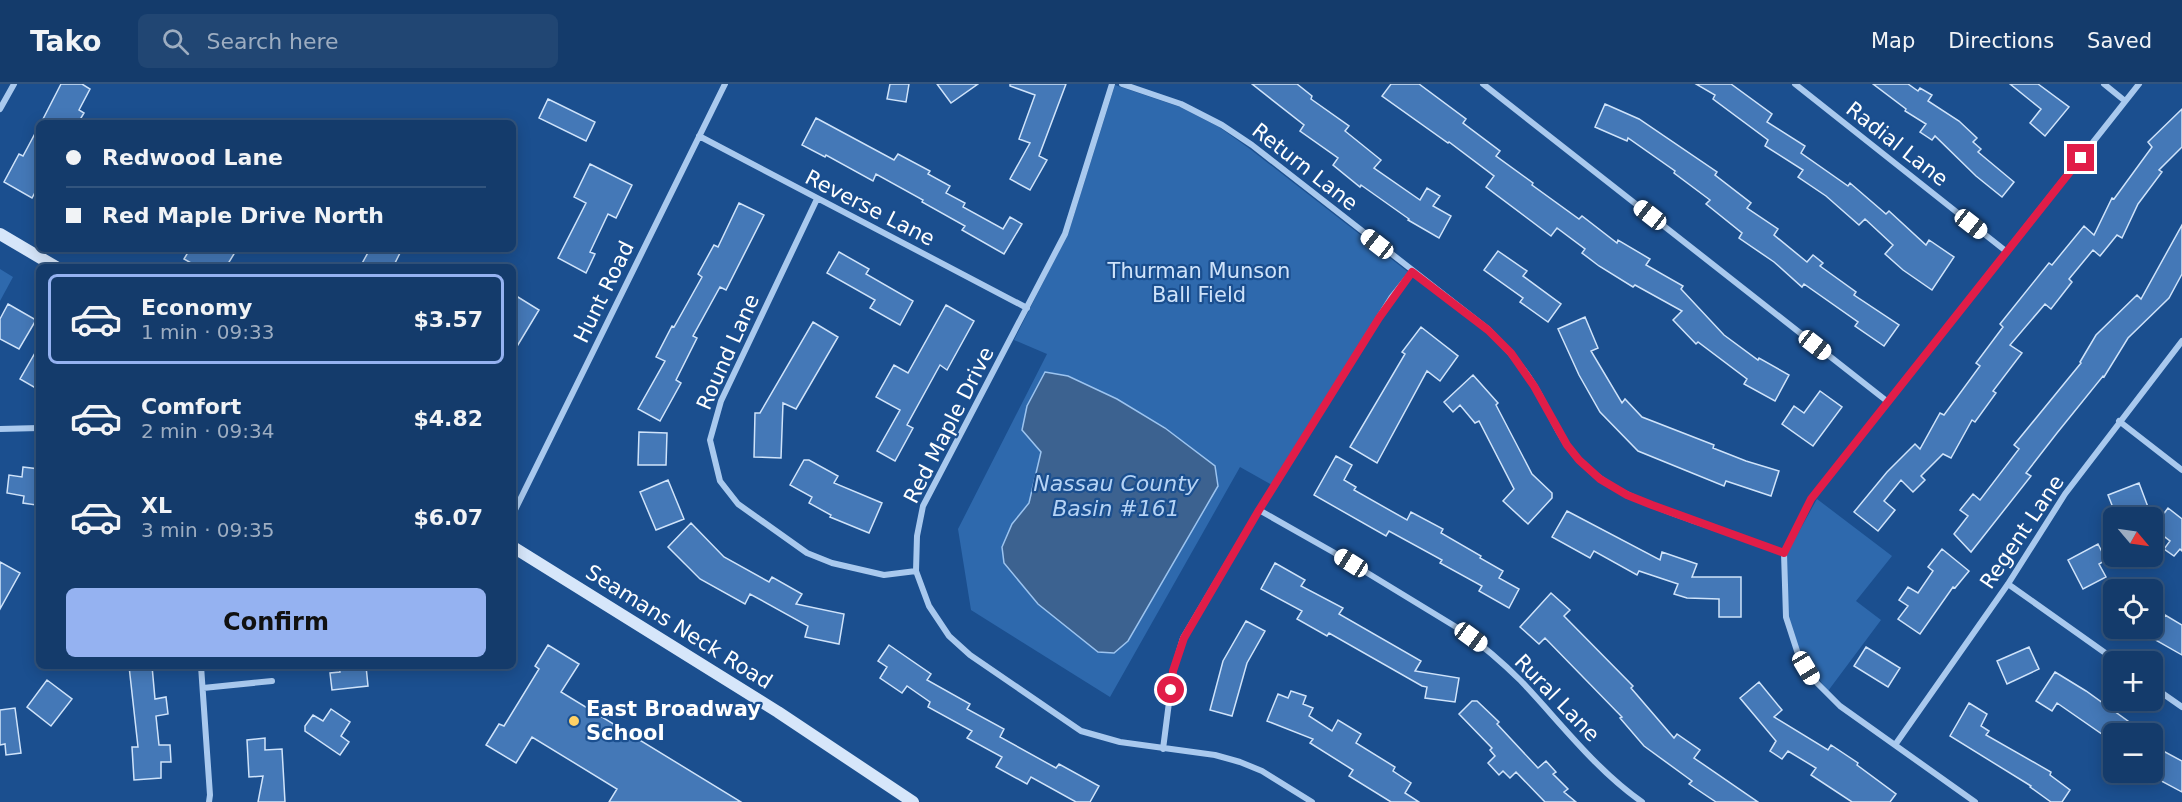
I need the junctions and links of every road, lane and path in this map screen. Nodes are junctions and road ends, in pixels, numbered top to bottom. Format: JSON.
{"nodes":[{"id":1,"x":14,"y":84,"type":"edge"},
{"id":2,"x":725,"y":84,"type":"edge"},
{"id":3,"x":1112,"y":84,"type":"edge"},
{"id":4,"x":1122,"y":84,"type":"edge"},
{"id":5,"x":1485,"y":84,"type":"edge"},
{"id":6,"x":1795,"y":84,"type":"edge"},
{"id":7,"x":2104,"y":84,"type":"edge"},
{"id":8,"x":2139,"y":84,"type":"edge"},
{"id":9,"x":2125,"y":101,"type":"junction"},
{"id":10,"x":0,"y":109,"type":"edge"},
{"id":11,"x":699,"y":136,"type":"junction"},
{"id":12,"x":817,"y":199,"type":"junction"},
{"id":13,"x":0,"y":234,"type":"edge"},
{"id":14,"x":2007,"y":252,"type":"junction"},
{"id":15,"x":51,"y":264,"type":"edge"},
{"id":16,"x":1412,"y":272,"type":"junction"},
{"id":17,"x":1028,"y":308,"type":"junction"},
{"id":18,"x":2182,"y":341,"type":"edge"},
{"id":19,"x":1888,"y":402,"type":"junction"},
{"id":20,"x":2119,"y":421,"type":"junction"},
{"id":21,"x":36,"y":428,"type":"edge"},
{"id":22,"x":0,"y":429,"type":"edge"},
{"id":23,"x":2182,"y":470,"type":"edge"},
{"id":24,"x":516,"y":508,"type":"edge"},
{"id":25,"x":1259,"y":510,"type":"junction"},
{"id":26,"x":516,"y":549,"type":"edge"},
{"id":27,"x":1784,"y":553,"type":"junction"},
{"id":28,"x":916,"y":571,"type":"junction"},
{"id":29,"x":2008,"y":584,"type":"junction"},
{"id":30,"x":2103,"y":651,"type":"edge"},
{"id":31,"x":201,"y":669,"type":"edge"},
{"id":32,"x":272,"y":681,"type":"dead end"},
{"id":33,"x":203,"y":688,"type":"junction"},
{"id":34,"x":2163,"y":694,"type":"edge"},
{"id":35,"x":2182,"y":707,"type":"edge"},
{"id":36,"x":1895,"y":745,"type":"junction"},
{"id":37,"x":1163,"y":749,"type":"junction"},
{"id":38,"x":209,"y":802,"type":"edge"},
{"id":39,"x":913,"y":802,"type":"edge"},
{"id":40,"x":1312,"y":802,"type":"edge"},
{"id":41,"x":1642,"y":802,"type":"edge"},
{"id":42,"x":1975,"y":802,"type":"edge"}],
"edges":[{"from":1,"to":10,"type":"street"},
{"from":2,"to":11,"type":"street","name":"Hunt Road"},
{"from":3,"to":17,"type":"street","name":"Red Maple Drive"},
{"from":4,"to":16,"type":"street","name":"Return Lane"},
{"from":5,"to":19,"type":"street"},
{"from":6,"to":14,"type":"street","name":"Radial Lane"},
{"from":7,"to":9,"type":"street"},
{"from":8,"to":9,"type":"street"},
{"from":9,"to":14,"type":"street"},
{"from":11,"to":12,"type":"street","name":"Reverse Lane"},
{"from":11,"to":24,"type":"street","name":"Hunt Road"},
{"from":12,"to":17,"type":"street","name":"Reverse Lane"},
{"from":12,"to":28,"type":"street","name":"Round Lane"},
{"from":13,"to":15,"type":"main road"},
{"from":14,"to":19,"type":"street"},
{"from":16,"to":25,"type":"street"},
{"from":16,"to":27,"type":"street","name":"Return Lane"},
{"from":17,"to":28,"type":"street","name":"Red Maple Drive"},
{"from":18,"to":20,"type":"street","name":"Regent Lane"},
{"from":19,"to":27,"type":"street"},
{"from":20,"to":23,"type":"street"},
{"from":20,"to":29,"type":"street","name":"Regent Lane"},
{"from":21,"to":22,"type":"street"},
{"from":25,"to":37,"type":"street"},
{"from":25,"to":41,"type":"street","name":"Rural Lane"},
{"from":26,"to":39,"type":"main road","name":"Seamans Neck Road"},
{"from":27,"to":36,"type":"street"},
{"from":28,"to":37,"type":"street","name":"Red Maple Drive"},
{"from":29,"to":30,"type":"street"},
{"from":29,"to":36,"type":"street","name":"Regent Lane"},
{"from":31,"to":33,"type":"street"},
{"from":32,"to":33,"type":"street"},
{"from":33,"to":38,"type":"street"},
{"from":34,"to":35,"type":"street"},
{"from":36,"to":42,"type":"street"},
{"from":37,"to":40,"type":"street","name":"Red Maple Drive"}]}
